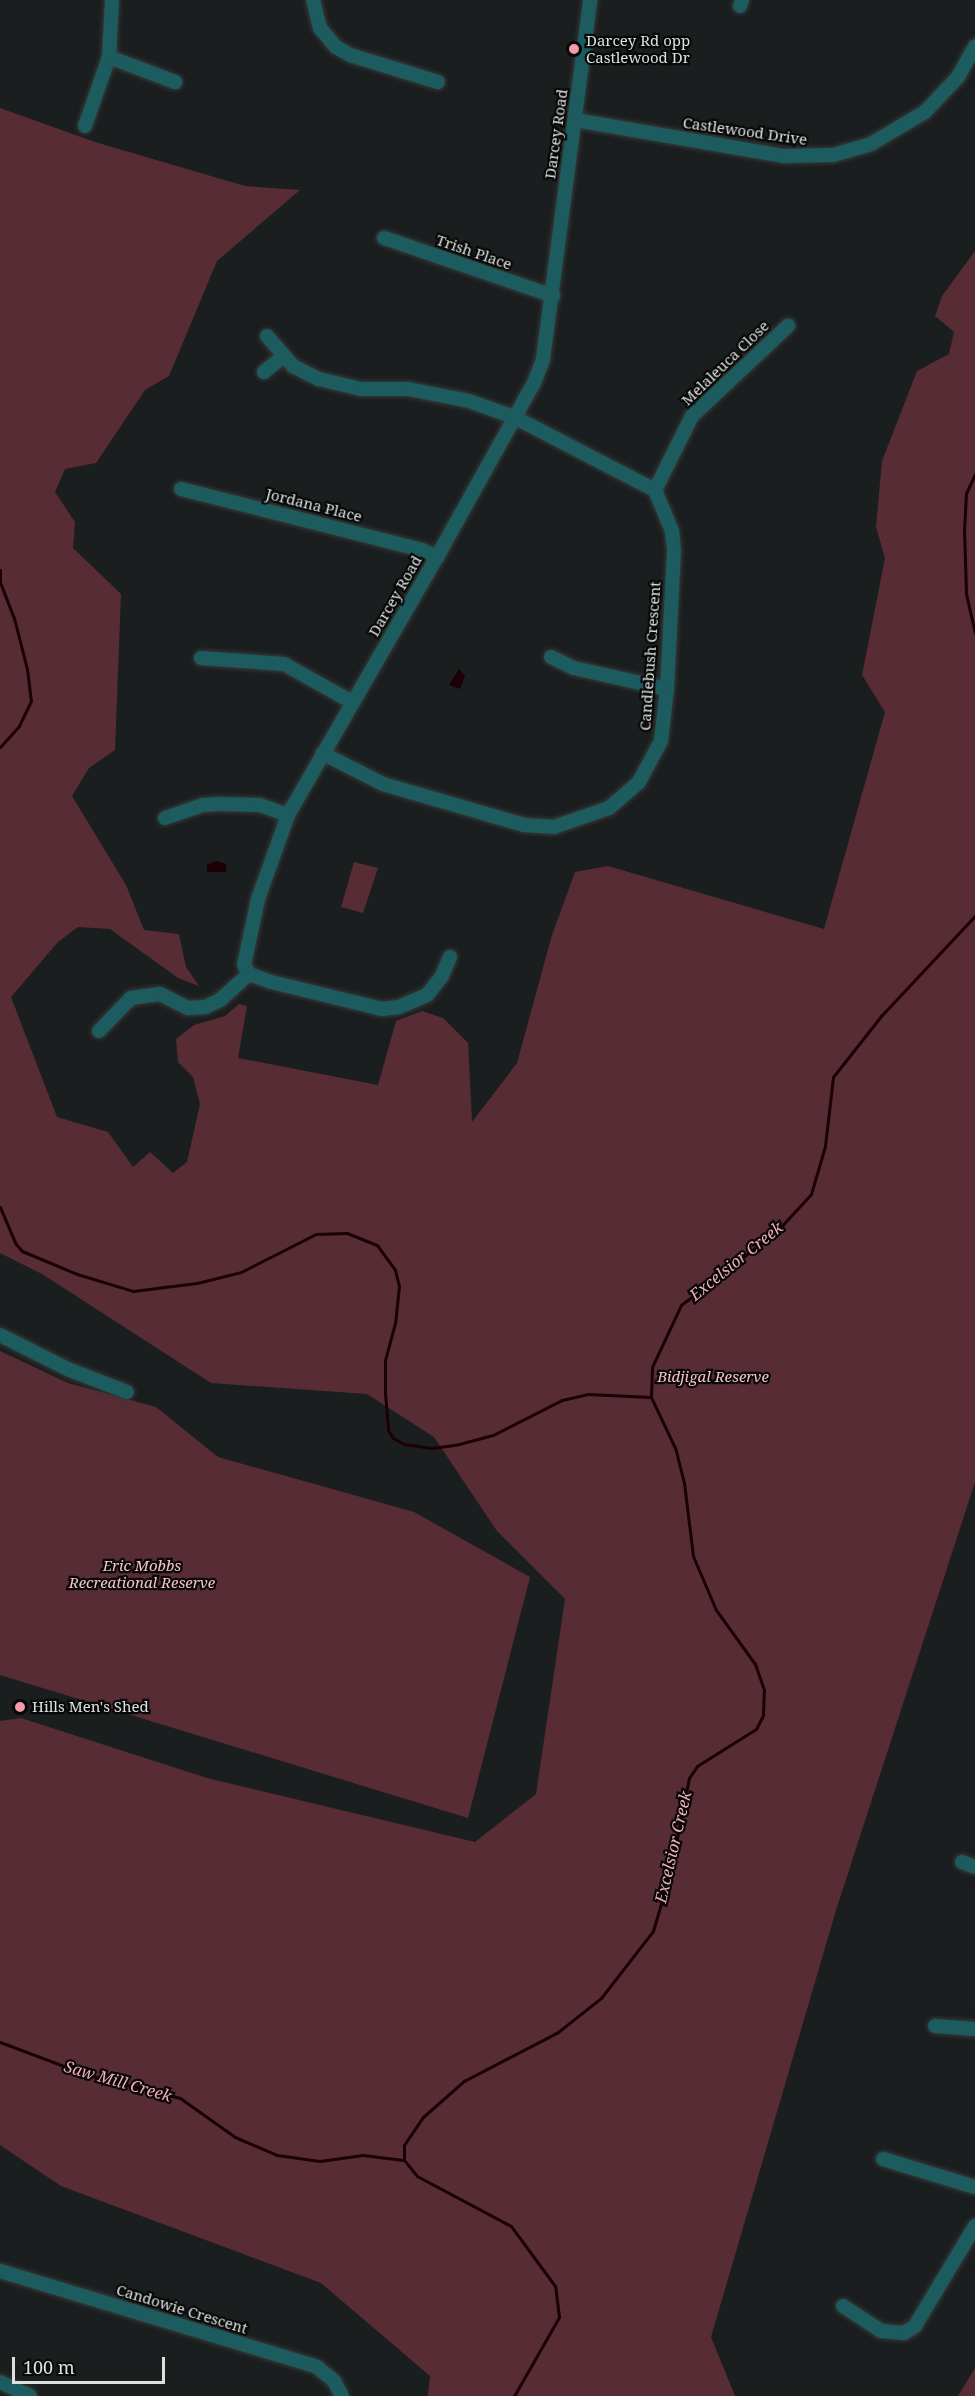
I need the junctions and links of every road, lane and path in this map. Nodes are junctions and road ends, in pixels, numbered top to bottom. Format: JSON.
{"nodes":[{"id":1,"x":112,"y":0,"type":"edge"},
{"id":2,"x":313,"y":0,"type":"edge"},
{"id":3,"x":590,"y":0,"type":"edge"},
{"id":4,"x":975,"y":46,"type":"edge"},
{"id":5,"x":109,"y":57,"type":"junction"},
{"id":6,"x":175,"y":82,"type":"dead end"},
{"id":7,"x":438,"y":82,"type":"dead end"},
{"id":8,"x":575,"y":120,"type":"junction"},
{"id":9,"x":85,"y":126,"type":"dead end"},
{"id":10,"x":384,"y":238,"type":"dead end"},
{"id":11,"x":553,"y":296,"type":"junction"},
{"id":12,"x":788,"y":326,"type":"dead end"},
{"id":13,"x":267,"y":336,"type":"dead end"},
{"id":14,"x":284,"y":356,"type":"junction"},
{"id":15,"x":264,"y":372,"type":"dead end"},
{"id":16,"x":514,"y":417,"type":"junction"},
{"id":17,"x":181,"y":489,"type":"dead end"},
{"id":18,"x":655,"y":490,"type":"junction"},
{"id":19,"x":437,"y":557,"type":"junction"},
{"id":20,"x":551,"y":657,"type":"dead end"},
{"id":21,"x":201,"y":658,"type":"dead end"},
{"id":22,"x":667,"y":689,"type":"junction"},
{"id":23,"x":352,"y":702,"type":"junction"},
{"id":24,"x":322,"y":753,"type":"junction"},
{"id":25,"x":288,"y":815,"type":"junction"},
{"id":26,"x":165,"y":818,"type":"dead end"},
{"id":27,"x":450,"y":957,"type":"dead end"},
{"id":28,"x":249,"y":974,"type":"junction"},
{"id":29,"x":99,"y":1031,"type":"dead end"},
{"id":30,"x":0,"y":1335,"type":"edge"},
{"id":31,"x":127,"y":1392,"type":"dead end"},
{"id":32,"x":935,"y":2026,"type":"dead end"},
{"id":33,"x":975,"y":2029,"type":"edge"},
{"id":34,"x":883,"y":2159,"type":"dead end"},
{"id":35,"x":975,"y":2187,"type":"edge"},
{"id":36,"x":975,"y":2226,"type":"edge"},
{"id":37,"x":0,"y":2271,"type":"edge"},
{"id":38,"x":843,"y":2306,"type":"dead end"},
{"id":39,"x":0,"y":2382,"type":"edge"},
{"id":40,"x":30,"y":2396,"type":"edge"},
{"id":41,"x":342,"y":2396,"type":"edge"}],
"edges":[{"from":1,"to":5,"type":"street"},
{"from":2,"to":7,"type":"street"},
{"from":3,"to":8,"type":"street","name":"Darcey Road"},
{"from":4,"to":8,"type":"street","name":"Castlewood Drive"},
{"from":5,"to":6,"type":"street"},
{"from":5,"to":9,"type":"street"},
{"from":8,"to":11,"type":"street","name":"Darcey Road"},
{"from":10,"to":11,"type":"street","name":"Trish Place"},
{"from":11,"to":16,"type":"street","name":"Darcey Road"},
{"from":12,"to":18,"type":"street","name":"Melaleuca Close"},
{"from":13,"to":14,"type":"street"},
{"from":14,"to":15,"type":"street"},
{"from":14,"to":16,"type":"street"},
{"from":16,"to":18,"type":"street"},
{"from":16,"to":19,"type":"street","name":"Darcey Road"},
{"from":17,"to":19,"type":"street","name":"Jordana Place"},
{"from":18,"to":22,"type":"street","name":"Candlebush Crescent"},
{"from":19,"to":23,"type":"street","name":"Darcey Road"},
{"from":20,"to":22,"type":"street"},
{"from":21,"to":23,"type":"street"},
{"from":22,"to":24,"type":"street","name":"Candlebush Crescent"},
{"from":23,"to":24,"type":"street","name":"Darcey Road"},
{"from":24,"to":25,"type":"street","name":"Darcey Road"},
{"from":25,"to":26,"type":"street"},
{"from":25,"to":28,"type":"street","name":"Darcey Road"},
{"from":27,"to":28,"type":"street"},
{"from":28,"to":29,"type":"street"},
{"from":30,"to":31,"type":"street"},
{"from":32,"to":33,"type":"street"},
{"from":34,"to":35,"type":"street"},
{"from":36,"to":38,"type":"street"},
{"from":37,"to":41,"type":"street","name":"Candowie Crescent"},
{"from":39,"to":40,"type":"street"}]}
